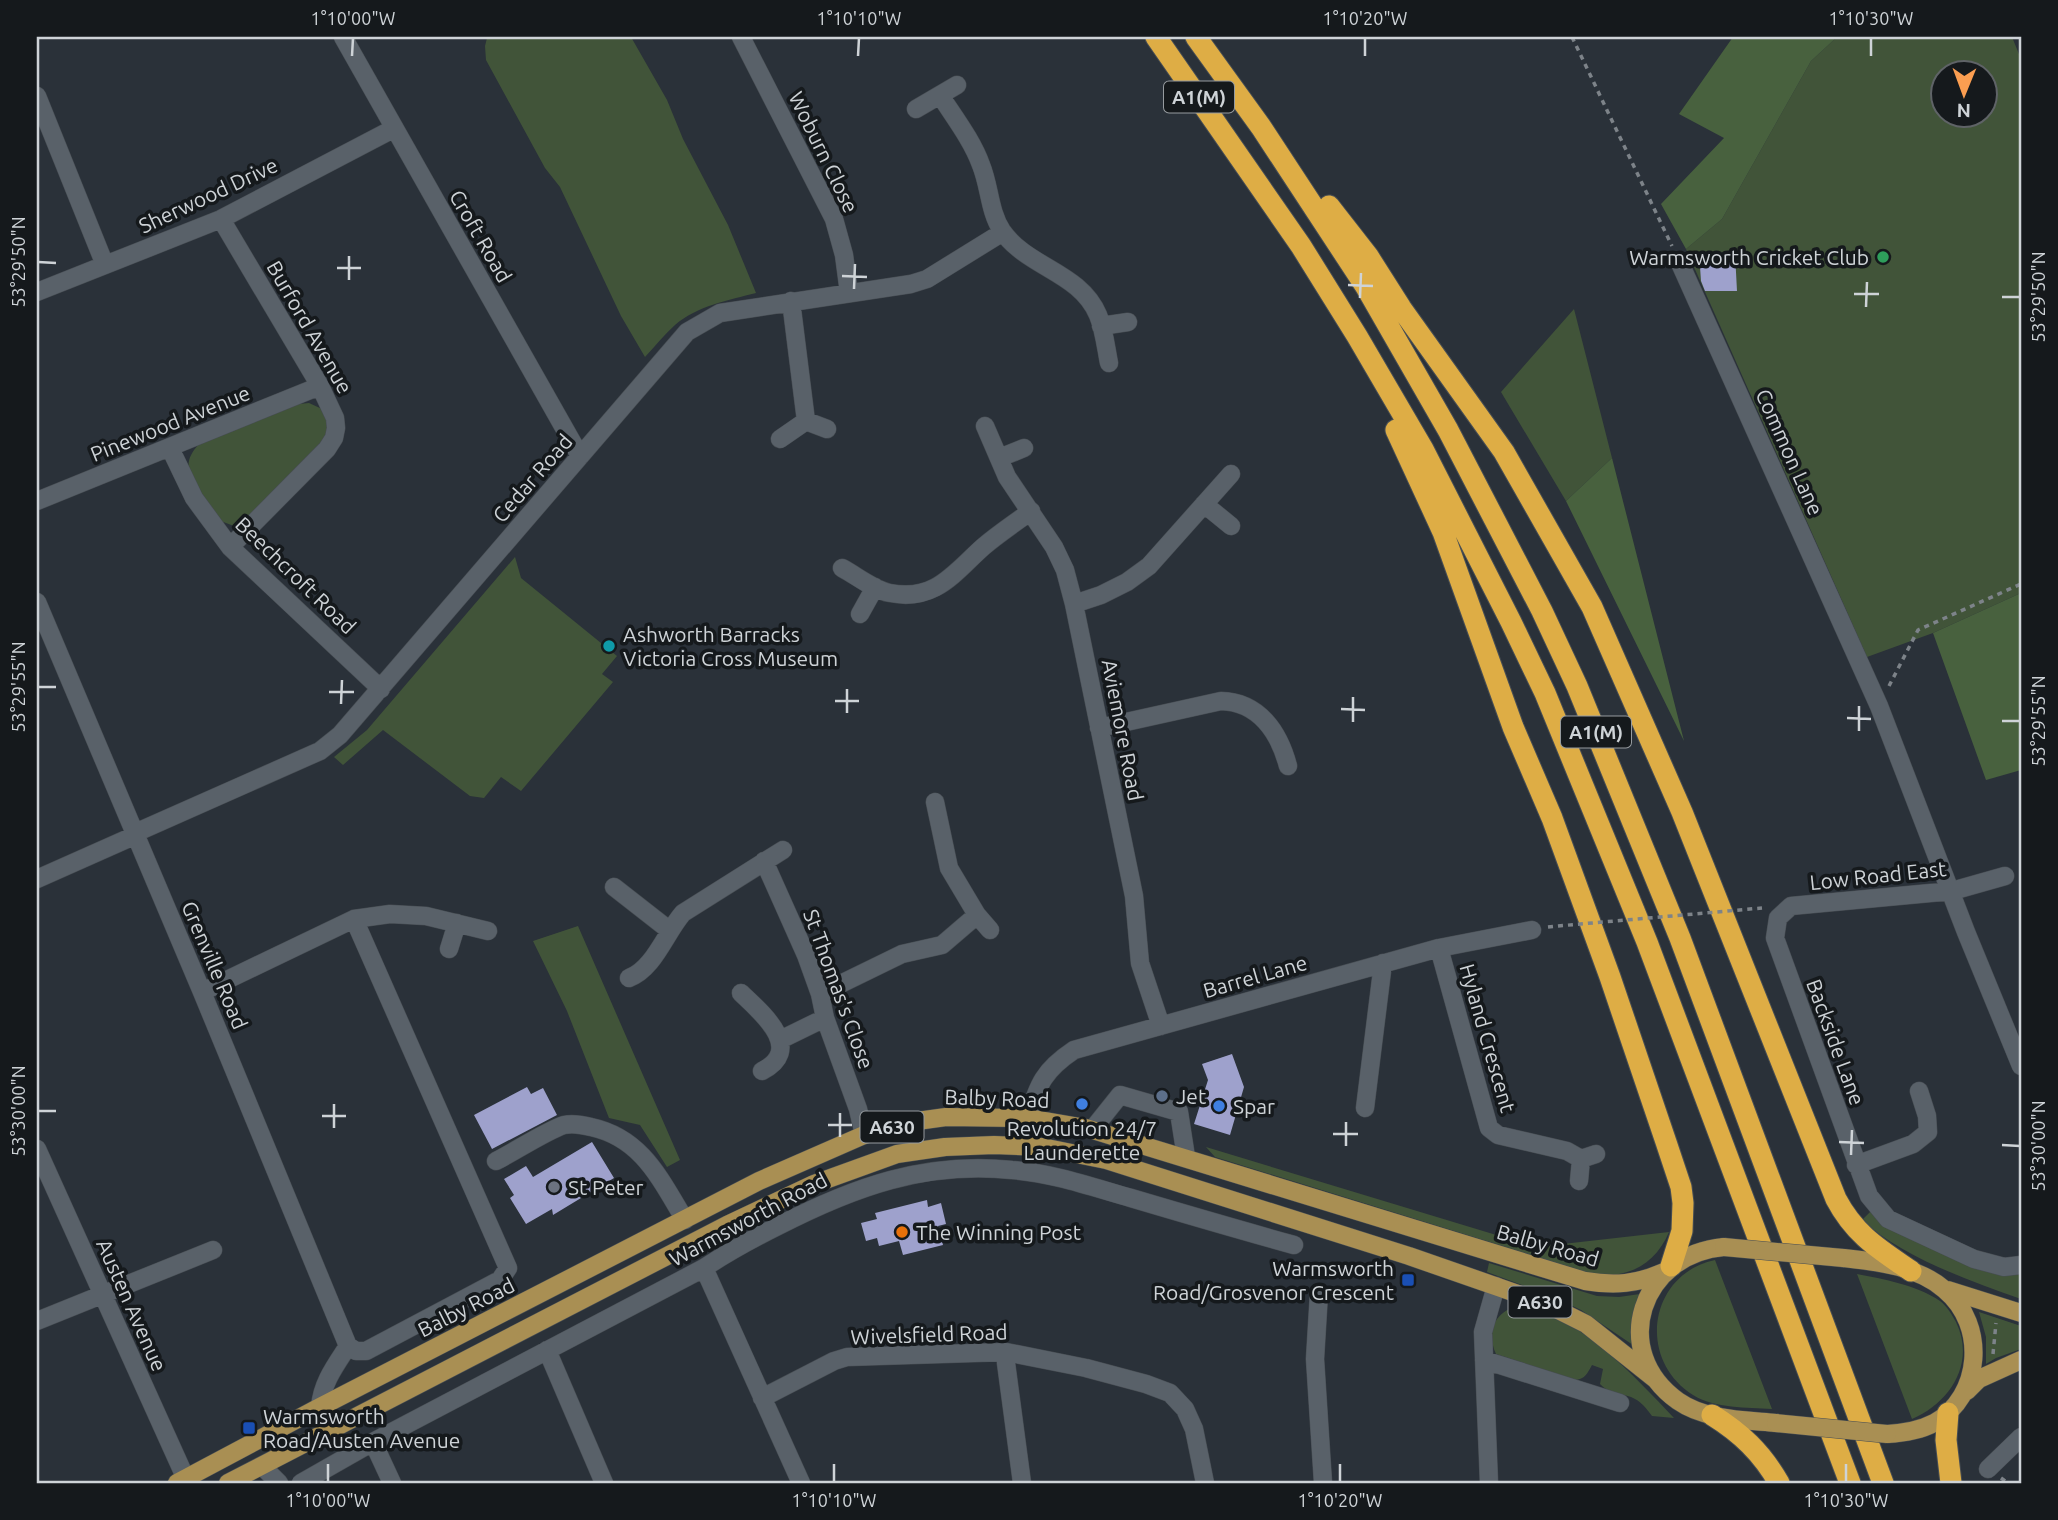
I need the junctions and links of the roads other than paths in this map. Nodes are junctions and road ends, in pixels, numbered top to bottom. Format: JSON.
{"nodes":[{"id":1,"x":343,"y":37,"type":"edge"},
{"id":2,"x":741,"y":37,"type":"edge"},
{"id":3,"x":1156,"y":37,"type":"edge"},
{"id":4,"x":1196,"y":37,"type":"edge"},
{"id":5,"x":957,"y":85,"type":"dead end"},
{"id":6,"x":940,"y":95,"type":"junction"},
{"id":7,"x":37,"y":96,"type":"edge"},
{"id":8,"x":916,"y":109,"type":"dead end"},
{"id":9,"x":1261,"y":127,"type":"junction"},
{"id":10,"x":393,"y":129,"type":"junction"},
{"id":11,"x":1242,"y":158,"type":"junction"},
{"id":12,"x":221,"y":219,"type":"junction"},
{"id":13,"x":1003,"y":232,"type":"junction"},
{"id":14,"x":1679,"y":261,"type":"road end"},
{"id":15,"x":105,"y":265,"type":"junction"},
{"id":16,"x":37,"y":292,"type":"edge"},
{"id":17,"x":849,"y":293,"type":"junction"},
{"id":18,"x":792,"y":301,"type":"junction"},
{"id":19,"x":1128,"y":322,"type":"dead end"},
{"id":20,"x":1101,"y":326,"type":"junction"},
{"id":21,"x":1109,"y":363,"type":"dead end"},
{"id":22,"x":320,"y":386,"type":"junction"},
{"id":23,"x":806,"y":421,"type":"junction"},
{"id":24,"x":985,"y":426,"type":"dead end"},
{"id":25,"x":828,"y":429,"type":"dead end"},
{"id":26,"x":780,"y":439,"type":"dead end"},
{"id":27,"x":170,"y":448,"type":"junction"},
{"id":28,"x":1024,"y":448,"type":"dead end"},
{"id":29,"x":580,"y":456,"type":"junction"},
{"id":30,"x":999,"y":458,"type":"junction"},
{"id":31,"x":1231,"y":474,"type":"dead end"},
{"id":32,"x":37,"y":501,"type":"edge"},
{"id":33,"x":1204,"y":505,"type":"junction"},
{"id":34,"x":1031,"y":511,"type":"junction"},
{"id":35,"x":1231,"y":526,"type":"dead end"},
{"id":36,"x":230,"y":547,"type":"junction"},
{"id":37,"x":842,"y":568,"type":"dead end"},
{"id":38,"x":875,"y":587,"type":"junction"},
{"id":39,"x":37,"y":602,"type":"edge"},
{"id":40,"x":1074,"y":604,"type":"junction"},
{"id":41,"x":860,"y":614,"type":"dead end"},
{"id":42,"x":381,"y":689,"type":"junction"},
{"id":43,"x":1099,"y":728,"type":"junction"},
{"id":44,"x":1288,"y":766,"type":"dead end"},
{"id":45,"x":935,"y":802,"type":"dead end"},
{"id":46,"x":135,"y":834,"type":"junction"},
{"id":47,"x":783,"y":850,"type":"dead end"},
{"id":48,"x":764,"y":861,"type":"junction"},
{"id":49,"x":2005,"y":876,"type":"dead end"},
{"id":50,"x":37,"y":879,"type":"edge"},
{"id":51,"x":614,"y":887,"type":"dead end"},
{"id":52,"x":1952,"y":891,"type":"junction"},
{"id":53,"x":977,"y":915,"type":"junction"},
{"id":54,"x":354,"y":919,"type":"junction"},
{"id":55,"x":457,"y":923,"type":"junction"},
{"id":56,"x":669,"y":930,"type":"junction"},
{"id":57,"x":990,"y":930,"type":"dead end"},
{"id":58,"x":1532,"y":930,"type":"dead end"},
{"id":59,"x":488,"y":931,"type":"dead end"},
{"id":60,"x":1775,"y":938,"type":"joint"},
{"id":61,"x":1439,"y":948,"type":"junction"},
{"id":62,"x":449,"y":949,"type":"dead end"},
{"id":63,"x":1383,"y":963,"type":"junction"},
{"id":64,"x":629,"y":978,"type":"dead end"},
{"id":65,"x":202,"y":992,"type":"junction"},
{"id":66,"x":741,"y":993,"type":"dead end"},
{"id":67,"x":820,"y":994,"type":"junction"},
{"id":68,"x":825,"y":1018,"type":"junction"},
{"id":69,"x":1161,"y":1026,"type":"junction"},
{"id":70,"x":780,"y":1040,"type":"junction"},
{"id":71,"x":2021,"y":1066,"type":"edge"},
{"id":72,"x":762,"y":1072,"type":"dead end"},
{"id":73,"x":1919,"y":1091,"type":"dead end"},
{"id":74,"x":1365,"y":1108,"type":"dead end"},
{"id":75,"x":1028,"y":1118,"type":"junction"},
{"id":76,"x":1092,"y":1130,"type":"junction"},
{"id":77,"x":864,"y":1135,"type":"junction"},
{"id":78,"x":37,"y":1149,"type":"edge"},
{"id":79,"x":1186,"y":1157,"type":"junction"},
{"id":80,"x":496,"y":1161,"type":"dead end"},
{"id":81,"x":1856,"y":1165,"type":"junction"},
{"id":82,"x":1579,"y":1181,"type":"dead end"},
{"id":83,"x":685,"y":1220,"type":"junction"},
{"id":84,"x":1294,"y":1245,"type":"dead end"},
{"id":85,"x":213,"y":1250,"type":"dead end"},
{"id":86,"x":2021,"y":1265,"type":"edge"},
{"id":87,"x":704,"y":1268,"type":"junction"},
{"id":88,"x":1668,"y":1269,"type":"junction"},
{"id":89,"x":1912,"y":1272,"type":"junction"},
{"id":90,"x":1496,"y":1286,"type":"junction"},
{"id":91,"x":1945,"y":1289,"type":"junction"},
{"id":92,"x":1319,"y":1293,"type":"dead end"},
{"id":93,"x":102,"y":1296,"type":"junction"},
{"id":94,"x":2021,"y":1313,"type":"edge"},
{"id":95,"x":37,"y":1321,"type":"edge"},
{"id":96,"x":348,"y":1346,"type":"junction"},
{"id":97,"x":547,"y":1350,"type":"junction"},
{"id":98,"x":1006,"y":1352,"type":"junction"},
{"id":99,"x":1484,"y":1360,"type":"junction"},
{"id":100,"x":2021,"y":1360,"type":"edge"},
{"id":101,"x":1595,"y":1376,"type":"dead end"},
{"id":102,"x":1655,"y":1378,"type":"junction"},
{"id":103,"x":1590,"y":1394,"type":"junction"},
{"id":104,"x":762,"y":1398,"type":"junction"},
{"id":105,"x":1619,"y":1403,"type":"dead end"},
{"id":106,"x":1954,"y":1405,"type":"junction"},
{"id":107,"x":320,"y":1407,"type":"junction"},
{"id":108,"x":1712,"y":1415,"type":"junction"},
{"id":109,"x":2021,"y":1437,"type":"edge"},
{"id":110,"x":373,"y":1442,"type":"junction"},
{"id":111,"x":263,"y":1467,"type":"junction"},
{"id":112,"x":1988,"y":1469,"type":"dead end"},
{"id":113,"x":181,"y":1481,"type":"edge"},
{"id":114,"x":228,"y":1483,"type":"edge"},
{"id":115,"x":279,"y":1483,"type":"edge"},
{"id":116,"x":301,"y":1483,"type":"edge"},
{"id":117,"x":392,"y":1483,"type":"edge"},
{"id":118,"x":604,"y":1483,"type":"edge"},
{"id":119,"x":802,"y":1483,"type":"edge"},
{"id":120,"x":1022,"y":1483,"type":"edge"},
{"id":121,"x":1205,"y":1483,"type":"edge"},
{"id":122,"x":1323,"y":1483,"type":"edge"},
{"id":123,"x":1489,"y":1483,"type":"edge"},
{"id":124,"x":1779,"y":1483,"type":"edge"},
{"id":125,"x":1850,"y":1483,"type":"edge"},
{"id":126,"x":1883,"y":1483,"type":"edge"},
{"id":127,"x":1951,"y":1483,"type":"edge"}],
"edges":[{"from":1,"to":10,"type":"street","name":"Croft Road"},
{"from":2,"to":17,"type":"street","name":"Woburn Close"},
{"from":3,"to":11,"type":"highway","number":"A1(M)"},
{"from":4,"to":9,"type":"highway","number":"A1(M)"},
{"from":5,"to":6,"type":"street"},
{"from":6,"to":8,"type":"street"},
{"from":6,"to":13,"type":"street"},
{"from":7,"to":15,"type":"street"},
{"from":9,"to":89,"type":"highway"},
{"from":9,"to":126,"type":"highway","number":"A1(M)"},
{"from":10,"to":12,"type":"street","name":"Sherwood Drive"},
{"from":10,"to":29,"type":"street","name":"Croft Road"},
{"from":11,"to":88,"type":"highway"},
{"from":11,"to":125,"type":"highway","number":"A1(M)"},
{"from":12,"to":15,"type":"street","name":"Sherwood Drive"},
{"from":12,"to":22,"type":"street","name":"Burford Avenue"},
{"from":13,"to":17,"type":"street","name":"Cedar Road"},
{"from":13,"to":20,"type":"street"},
{"from":14,"to":52,"type":"street","name":"Common Lane"},
{"from":15,"to":16,"type":"street","name":"Sherwood Drive"},
{"from":17,"to":18,"type":"street","name":"Cedar Road"},
{"from":18,"to":23,"type":"street"},
{"from":18,"to":29,"type":"street","name":"Cedar Road"},
{"from":19,"to":20,"type":"street"},
{"from":20,"to":21,"type":"street"},
{"from":22,"to":27,"type":"street","name":"Pinewood Avenue"},
{"from":22,"to":36,"type":"street","name":"Burford Avenue"},
{"from":23,"to":25,"type":"street"},
{"from":23,"to":26,"type":"street"},
{"from":24,"to":30,"type":"street","name":"Aviemore Road"},
{"from":27,"to":32,"type":"street","name":"Pinewood Avenue"},
{"from":27,"to":36,"type":"street","name":"Beechcroft Road"},
{"from":28,"to":30,"type":"street"},
{"from":29,"to":42,"type":"street","name":"Cedar Road"},
{"from":30,"to":34,"type":"street","name":"Aviemore Road"},
{"from":31,"to":33,"type":"street"},
{"from":33,"to":35,"type":"street"},
{"from":33,"to":40,"type":"street"},
{"from":34,"to":38,"type":"street"},
{"from":34,"to":40,"type":"street","name":"Aviemore Road"},
{"from":36,"to":42,"type":"street","name":"Beechcroft Road"},
{"from":37,"to":38,"type":"street"},
{"from":38,"to":41,"type":"street"},
{"from":39,"to":46,"type":"street","name":"Grenville Road"},
{"from":40,"to":43,"type":"street","name":"Aviemore Road"},
{"from":42,"to":46,"type":"street","name":"Cedar Road"},
{"from":43,"to":44,"type":"street"},
{"from":43,"to":69,"type":"street","name":"Aviemore Road"},
{"from":45,"to":53,"type":"street"},
{"from":46,"to":50,"type":"street","name":"Cedar Road"},
{"from":46,"to":65,"type":"street","name":"Grenville Road"},
{"from":47,"to":48,"type":"street"},
{"from":48,"to":56,"type":"street"},
{"from":48,"to":67,"type":"street","name":"St Thomas's Close"},
{"from":49,"to":52,"type":"street","name":"Low Road East"},
{"from":51,"to":56,"type":"street"},
{"from":52,"to":60,"type":"street","name":"Low Road East"},
{"from":52,"to":71,"type":"street","name":"Common Lane"},
{"from":53,"to":57,"type":"street"},
{"from":53,"to":67,"type":"street"},
{"from":54,"to":55,"type":"street"},
{"from":54,"to":65,"type":"street"},
{"from":54,"to":96,"type":"street"},
{"from":55,"to":59,"type":"street"},
{"from":55,"to":62,"type":"street"},
{"from":56,"to":64,"type":"street"},
{"from":58,"to":61,"type":"street","name":"Barrel Lane"},
{"from":60,"to":81,"type":"street","name":"Backside Lane"},
{"from":61,"to":63,"type":"street","name":"Barrel Lane"},
{"from":61,"to":82,"type":"street","name":"Hyland Crescent"},
{"from":63,"to":69,"type":"street","name":"Barrel Lane"},
{"from":63,"to":74,"type":"street"},
{"from":65,"to":96,"type":"street","name":"Grenville Road"},
{"from":66,"to":70,"type":"street"},
{"from":67,"to":68,"type":"street","name":"St Thomas's Close"},
{"from":68,"to":70,"type":"street"},
{"from":68,"to":77,"type":"street","name":"St Thomas's Close"},
{"from":69,"to":75,"type":"street","name":"Barrel Lane"},
{"from":70,"to":72,"type":"street"},
{"from":73,"to":81,"type":"street"},
{"from":75,"to":76,"type":"main road","name":"Balby Road","number":"A630"},
{"from":75,"to":77,"type":"main road","name":"Balby Road","number":"A630"},
{"from":76,"to":79,"type":"main road","name":"Balby Road","number":"A630"},
{"from":76,"to":79,"type":"street"},
{"from":77,"to":83,"type":"main road","name":"Balby Road","number":"A630"},
{"from":78,"to":93,"type":"street","name":"Austen Avenue"},
{"from":79,"to":88,"type":"main road","name":"Balby Road","number":"A630"},
{"from":80,"to":83,"type":"street"},
{"from":81,"to":86,"type":"street","name":"Backside Lane"},
{"from":83,"to":107,"type":"main road","name":"Balby Road","number":"A630"},
{"from":84,"to":87,"type":"street","name":"Warmsworth Road"},
{"from":85,"to":93,"type":"street"},
{"from":87,"to":97,"type":"street","name":"Warmsworth Road"},
{"from":87,"to":104,"type":"street"},
{"from":88,"to":89,"type":"main road","name":"Balby Road","bridge":true},
{"from":88,"to":102,"type":"main road"},
{"from":89,"to":91,"type":"main road","name":"Balby Road"},
{"from":90,"to":99,"type":"street"},
{"from":90,"to":102,"type":"main road","number":"A630"},
{"from":90,"to":111,"type":"main road","number":"A630"},
{"from":91,"to":94,"type":"main road","name":"Balby Road"},
{"from":91,"to":106,"type":"main road"},
{"from":92,"to":122,"type":"street"},
{"from":93,"to":95,"type":"street"},
{"from":93,"to":113,"type":"street","name":"Austen Avenue"},
{"from":96,"to":107,"type":"street"},
{"from":97,"to":110,"type":"street","name":"Warmsworth Road"},
{"from":97,"to":118,"type":"street"},
{"from":98,"to":104,"type":"street","name":"Wivelsfield Road"},
{"from":98,"to":120,"type":"street"},
{"from":98,"to":121,"type":"street","name":"Wivelsfield Road"},
{"from":99,"to":103,"type":"street"},
{"from":99,"to":123,"type":"street"},
{"from":100,"to":106,"type":"main road"},
{"from":101,"to":103,"type":"street"},
{"from":102,"to":108,"type":"main road"},
{"from":103,"to":105,"type":"street"},
{"from":104,"to":119,"type":"street"},
{"from":106,"to":108,"type":"main road","bridge":true},
{"from":106,"to":127,"type":"highway"},
{"from":107,"to":113,"type":"main road","name":"Balby Road","number":"A630"},
{"from":108,"to":124,"type":"highway"},
{"from":109,"to":112,"type":"street"},
{"from":110,"to":116,"type":"street","name":"Warmsworth Road"},
{"from":110,"to":117,"type":"street"},
{"from":111,"to":114,"type":"main road","number":"A630"},
{"from":111,"to":115,"type":"street"}]}
